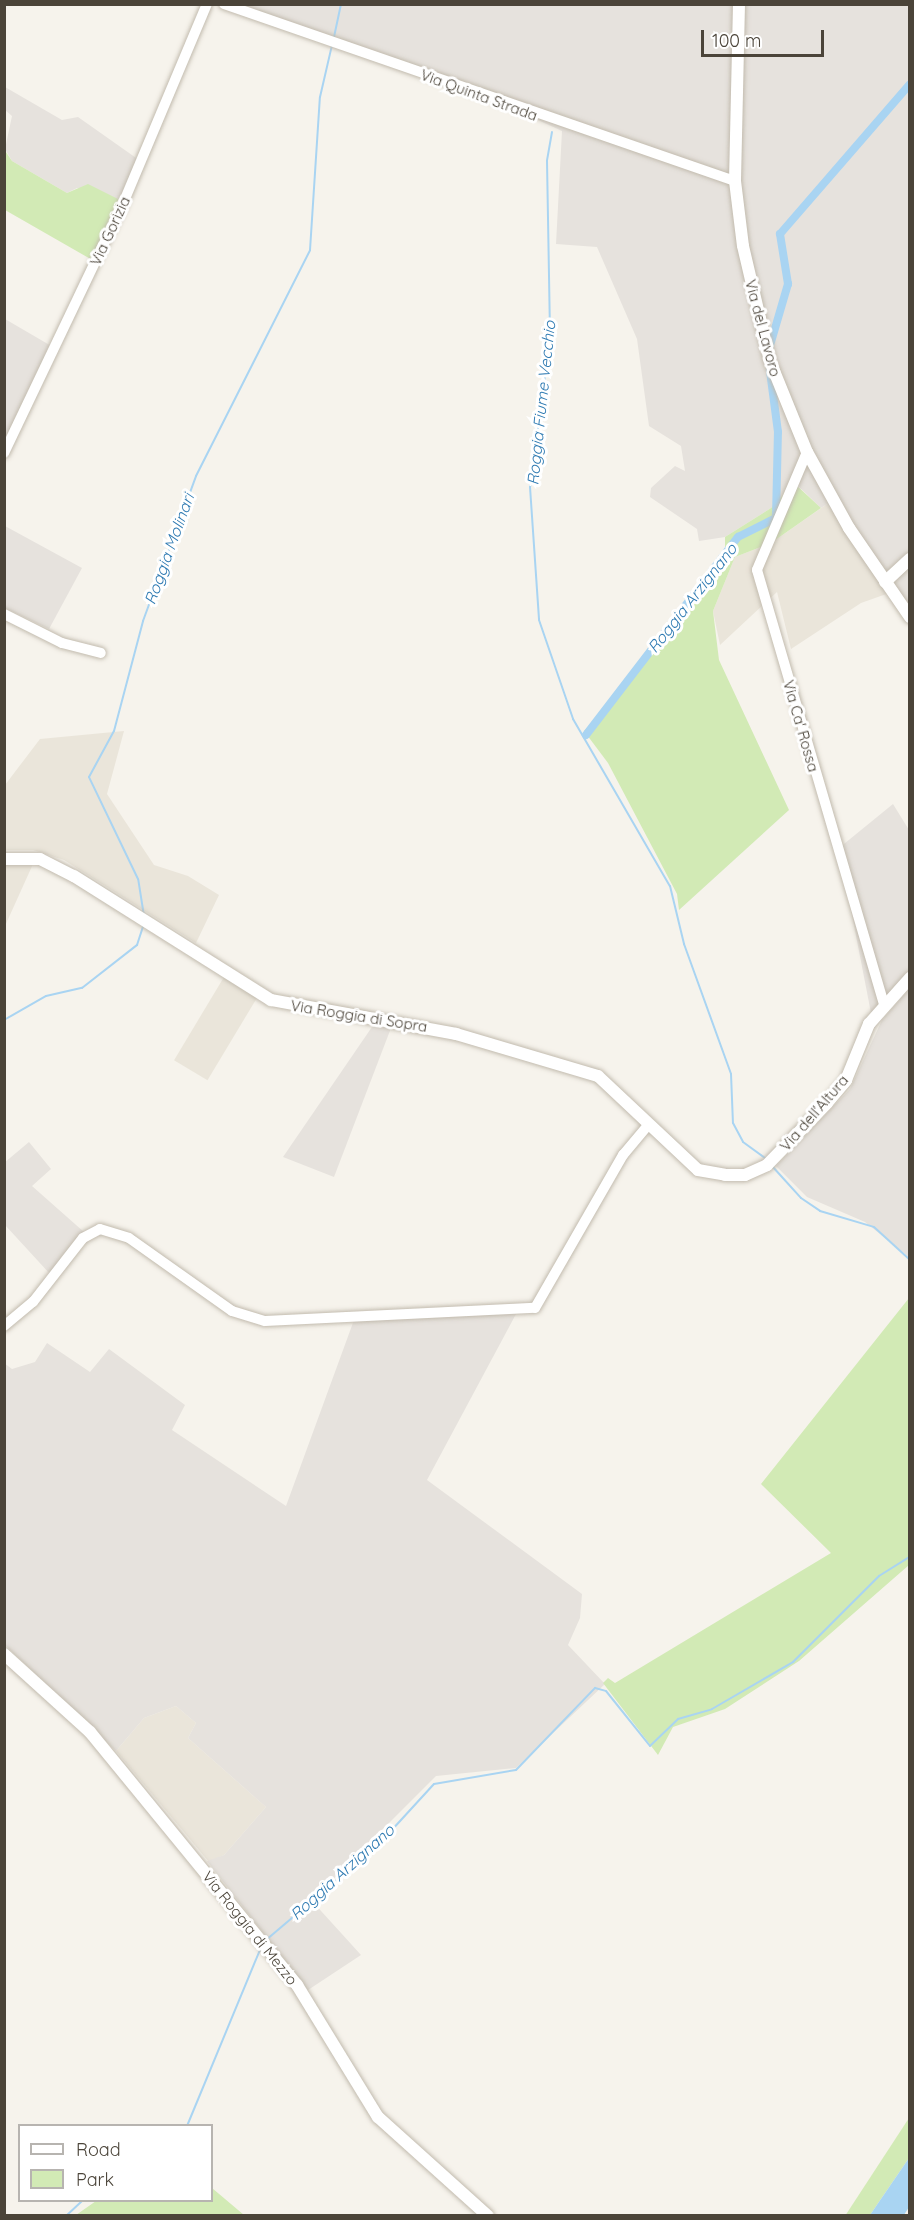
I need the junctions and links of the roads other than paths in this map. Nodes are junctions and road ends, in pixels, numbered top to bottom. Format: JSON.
{"nodes":[{"id":1,"x":207,"y":4,"type":"edge"},
{"id":2,"x":224,"y":4,"type":"edge"},
{"id":3,"x":739,"y":4,"type":"edge"},
{"id":4,"x":735,"y":181,"type":"junction"},
{"id":5,"x":807,"y":452,"type":"junction"},
{"id":6,"x":4,"y":453,"type":"edge"},
{"id":7,"x":909,"y":559,"type":"edge"},
{"id":8,"x":885,"y":582,"type":"junction"},
{"id":9,"x":4,"y":614,"type":"edge"},
{"id":10,"x":909,"y":617,"type":"edge"},
{"id":11,"x":101,"y":653,"type":"dead end"},
{"id":12,"x":4,"y":859,"type":"edge"},
{"id":13,"x":909,"y":978,"type":"edge"},
{"id":14,"x":884,"y":1004,"type":"junction"},
{"id":15,"x":650,"y":1124,"type":"junction"},
{"id":16,"x":745,"y":1175,"type":"joint"},
{"id":17,"x":4,"y":1326,"type":"edge"},
{"id":18,"x":4,"y":1654,"type":"edge"},
{"id":19,"x":485,"y":2212,"type":"edge"}],
"edges":[{"from":1,"to":6,"type":"street","name":"Via Gorizia"},
{"from":2,"to":4,"type":"street","name":"Via Quinta Strada"},
{"from":3,"to":4,"type":"street","name":"Via del Lavoro"},
{"from":4,"to":5,"type":"street","name":"Via del Lavoro"},
{"from":5,"to":8,"type":"street","name":"Via del Lavoro"},
{"from":5,"to":14,"type":"street","name":"Via Ca' Rossa"},
{"from":7,"to":8,"type":"street"},
{"from":8,"to":10,"type":"street","name":"Via del Lavoro"},
{"from":9,"to":11,"type":"street"},
{"from":12,"to":15,"type":"street","name":"Via Roggia di Sopra"},
{"from":13,"to":14,"type":"street","name":"Via dell'Altura"},
{"from":14,"to":16,"type":"street","name":"Via dell'Altura"},
{"from":15,"to":16,"type":"street","name":"Via Roggia di Sopra"},
{"from":15,"to":17,"type":"street"},
{"from":18,"to":19,"type":"street","name":"Via Roggia di Mezzo"}]}
